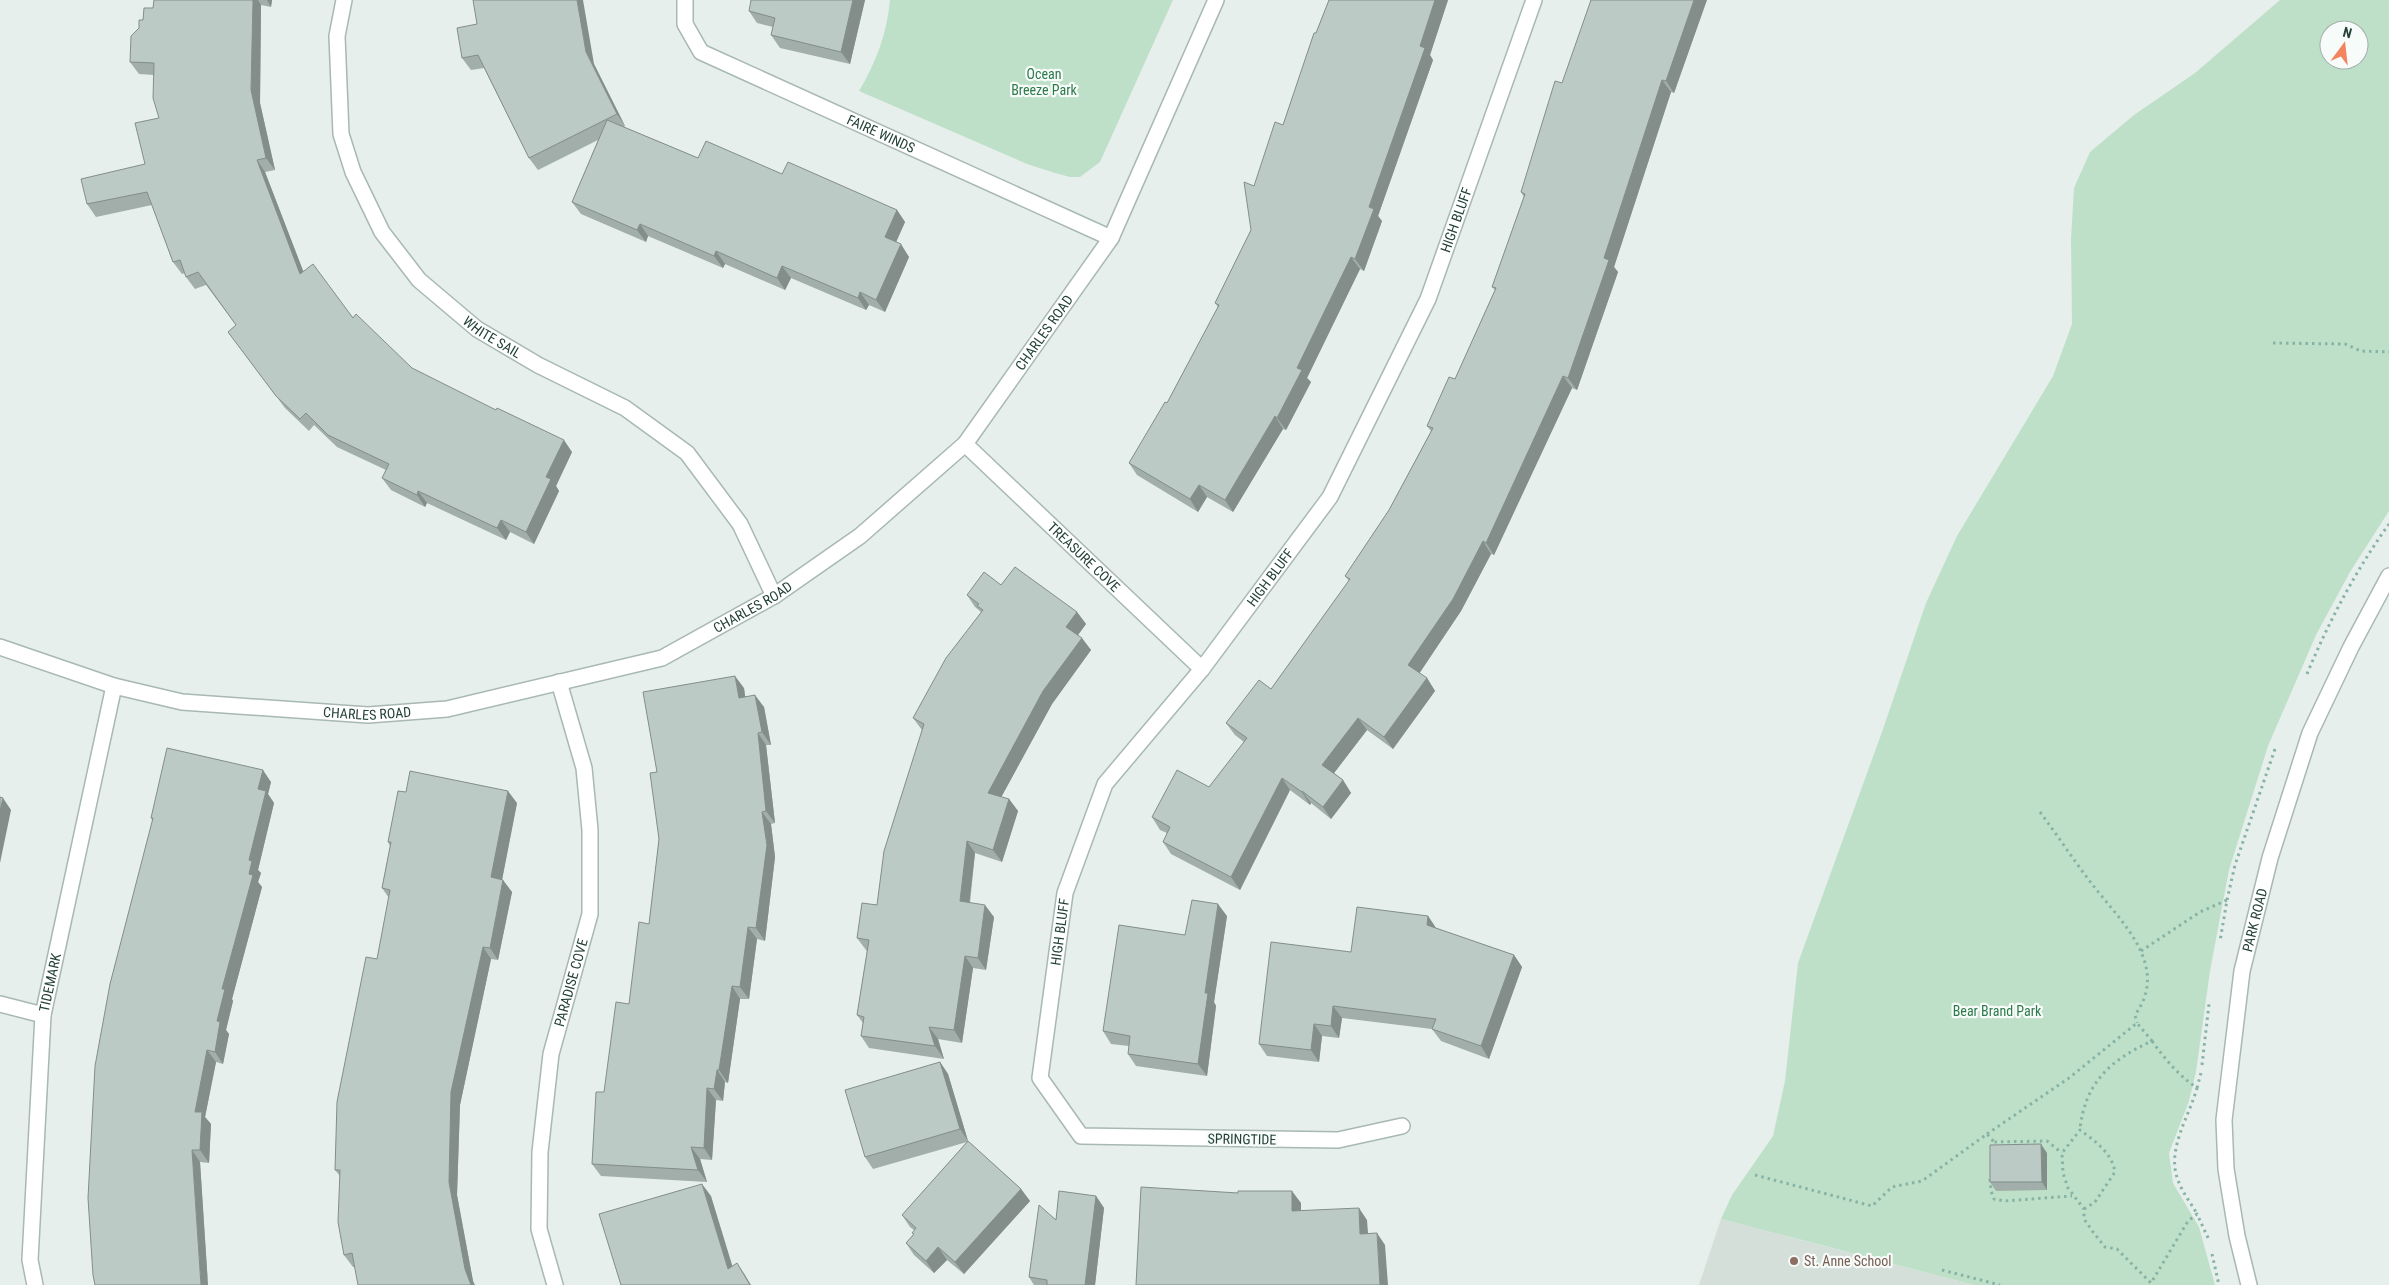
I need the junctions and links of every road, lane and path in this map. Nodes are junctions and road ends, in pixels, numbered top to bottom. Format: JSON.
{"nodes":[{"id":1,"x":344,"y":0,"type":"edge"},
{"id":2,"x":685,"y":0,"type":"edge"},
{"id":3,"x":1216,"y":0,"type":"edge"},
{"id":4,"x":1534,"y":0,"type":"edge"},
{"id":5,"x":1111,"y":238,"type":"junction"},
{"id":6,"x":2273,"y":343,"type":"dead end"},
{"id":7,"x":2389,"y":352,"type":"edge"},
{"id":8,"x":965,"y":444,"type":"junction"},
{"id":9,"x":2389,"y":576,"type":"edge"},
{"id":10,"x":774,"y":596,"type":"junction"},
{"id":11,"x":0,"y":647,"type":"edge"},
{"id":12,"x":1202,"y":669,"type":"junction"},
{"id":13,"x":559,"y":682,"type":"junction"},
{"id":14,"x":114,"y":686,"type":"junction"},
{"id":15,"x":2040,"y":812,"type":"dead end"},
{"id":16,"x":2220,"y":944,"type":"dead end"},
{"id":17,"x":2141,"y":951,"type":"junction"},
{"id":18,"x":2210,"y":996,"type":"dead end"},
{"id":19,"x":0,"y":1004,"type":"edge"},
{"id":20,"x":44,"y":1015,"type":"junction"},
{"id":21,"x":2137,"y":1022,"type":"junction"},
{"id":22,"x":2152,"y":1041,"type":"junction"},
{"id":23,"x":2197,"y":1088,"type":"junction"},
{"id":24,"x":1402,"y":1126,"type":"dead end"},
{"id":25,"x":2080,"y":1130,"type":"junction"},
{"id":26,"x":1988,"y":1134,"type":"junction"},
{"id":27,"x":1081,"y":1136,"type":"joint"},
{"id":28,"x":1994,"y":1142,"type":"junction"},
{"id":29,"x":2062,"y":1153,"type":"junction"},
{"id":30,"x":1992,"y":1156,"type":"edge"},
{"id":31,"x":1754,"y":1175,"type":"dead end"},
{"id":32,"x":1990,"y":1175,"type":"edge"},
{"id":33,"x":2072,"y":1196,"type":"junction"},
{"id":34,"x":2084,"y":1210,"type":"junction"},
{"id":35,"x":2197,"y":1214,"type":"junction"},
{"id":36,"x":1942,"y":1270,"type":"dead end"},
{"id":37,"x":35,"y":1285,"type":"edge"},
{"id":38,"x":554,"y":1285,"type":"edge"},
{"id":39,"x":2000,"y":1285,"type":"edge"},
{"id":40,"x":2218,"y":1285,"type":"edge"},
{"id":41,"x":2249,"y":1285,"type":"edge"}],
"edges":[{"from":1,"to":10,"type":"street","name":"WHITE SAIL"},
{"from":2,"to":5,"type":"street","name":"FAIRE WINDS"},
{"from":3,"to":5,"type":"street","name":"CHARLES ROAD"},
{"from":4,"to":12,"type":"street","name":"HIGH BLUFF"},
{"from":5,"to":8,"type":"street","name":"CHARLES ROAD"},
{"from":6,"to":7,"type":"path"},
{"from":8,"to":10,"type":"street","name":"CHARLES ROAD"},
{"from":8,"to":12,"type":"street","name":"TREASURE COVE"},
{"from":9,"to":41,"type":"street","name":"PARK ROAD"},
{"from":10,"to":13,"type":"street","name":"CHARLES ROAD"},
{"from":11,"to":14,"type":"street","name":"CHARLES ROAD"},
{"from":12,"to":27,"type":"street","name":"HIGH BLUFF"},
{"from":13,"to":14,"type":"street","name":"CHARLES ROAD"},
{"from":13,"to":38,"type":"street","name":"PARADISE COVE"},
{"from":14,"to":20,"type":"street","name":"TIDEMARK"},
{"from":15,"to":17,"type":"path"},
{"from":16,"to":17,"type":"path"},
{"from":17,"to":21,"type":"path"},
{"from":18,"to":23,"type":"path"},
{"from":19,"to":20,"type":"street"},
{"from":20,"to":37,"type":"street","name":"TIDEMARK"},
{"from":21,"to":22,"type":"path"},
{"from":21,"to":26,"type":"path"},
{"from":22,"to":23,"type":"path"},
{"from":22,"to":25,"type":"path"},
{"from":23,"to":35,"type":"path"},
{"from":24,"to":27,"type":"street","name":"SPRINGTIDE"},
{"from":25,"to":29,"type":"path"},
{"from":25,"to":34,"type":"path"},
{"from":26,"to":28,"type":"path"},
{"from":26,"to":31,"type":"path"},
{"from":28,"to":29,"type":"path"},
{"from":28,"to":30,"type":"path"},
{"from":29,"to":33,"type":"path"},
{"from":32,"to":33,"type":"path"},
{"from":33,"to":34,"type":"path"},
{"from":34,"to":35,"type":"path"},
{"from":35,"to":40,"type":"path"},
{"from":36,"to":39,"type":"path"}]}
